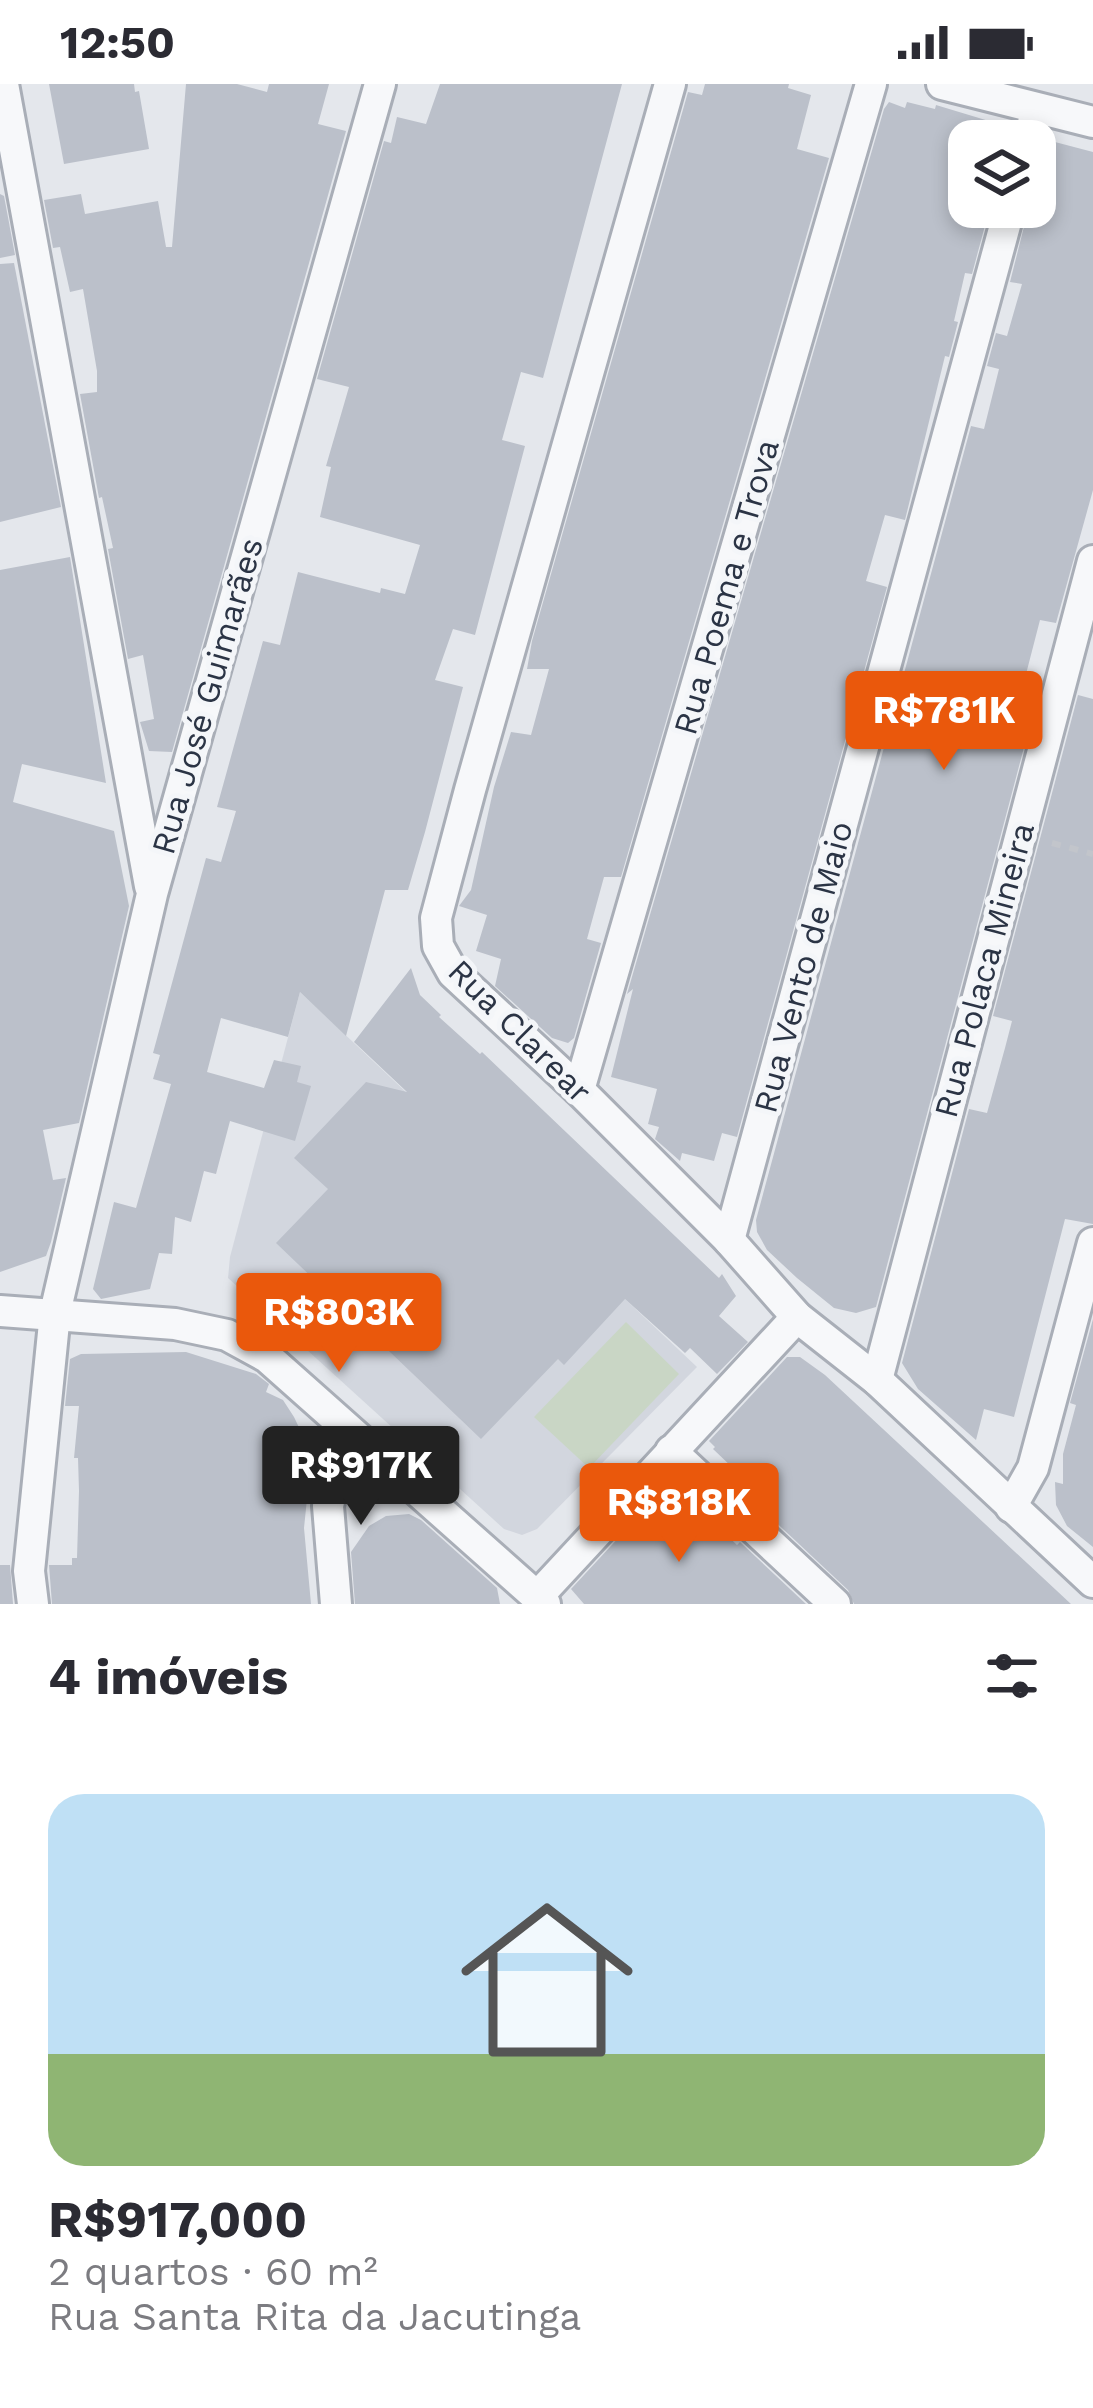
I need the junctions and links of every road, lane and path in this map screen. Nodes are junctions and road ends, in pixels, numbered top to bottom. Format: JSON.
{"nodes":[{"id":1,"x":3,"y":84,"type":"edge"},
{"id":2,"x":380,"y":84,"type":"edge"},
{"id":3,"x":670,"y":84,"type":"edge"},
{"id":4,"x":871,"y":84,"type":"edge"},
{"id":5,"x":942,"y":84,"type":"edge"},
{"id":6,"x":1037,"y":109,"type":"junction"},
{"id":7,"x":1034,"y":120,"type":"edge"},
{"id":8,"x":1093,"y":122,"type":"edge"},
{"id":9,"x":1004,"y":228,"type":"edge"},
{"id":10,"x":1093,"y":561,"type":"edge"},
{"id":11,"x":1019,"y":834,"type":"junction"},
{"id":12,"x":1093,"y":854,"type":"edge"},
{"id":13,"x":152,"y":894,"type":"junction"},
{"id":14,"x":579,"y":1090,"type":"junction"},
{"id":15,"x":729,"y":1240,"type":"junction"},
{"id":16,"x":1093,"y":1243,"type":"edge"},
{"id":17,"x":0,"y":1311,"type":"edge"},
{"id":18,"x":55,"y":1313,"type":"junction"},
{"id":19,"x":797,"y":1317,"type":"junction"},
{"id":20,"x":877,"y":1380,"type":"junction"},
{"id":21,"x":367,"y":1444,"type":"junction"},
{"id":22,"x":671,"y":1451,"type":"junction"},
{"id":23,"x":1011,"y":1507,"type":"junction"},
{"id":24,"x":1093,"y":1582,"type":"edge"},
{"id":25,"x":541,"y":1600,"type":"edge"},
{"id":26,"x":32,"y":1604,"type":"edge"},
{"id":27,"x":336,"y":1604,"type":"edge"},
{"id":28,"x":835,"y":1604,"type":"edge"}],
"edges":[{"from":1,"to":13,"type":"street"},
{"from":2,"to":13,"type":"street","name":"Rua José Guimarães"},
{"from":3,"to":14,"type":"street","name":"Rua Clarear"},
{"from":4,"to":14,"type":"street","name":"Rua Poema e Trova"},
{"from":5,"to":6,"type":"street"},
{"from":6,"to":7,"type":"street"},
{"from":6,"to":8,"type":"street"},
{"from":9,"to":15,"type":"street","name":"Rua Vento de Maio"},
{"from":10,"to":11,"type":"street","name":"Rua Polaca Mineira"},
{"from":11,"to":12,"type":"path"},
{"from":11,"to":20,"type":"street","name":"Rua Polaca Mineira"},
{"from":13,"to":18,"type":"street","name":"Rua José Guimarães"},
{"from":14,"to":15,"type":"street","name":"Rua Clarear"},
{"from":15,"to":19,"type":"street","name":"Rua Clarear"},
{"from":16,"to":23,"type":"street"},
{"from":17,"to":18,"type":"street"},
{"from":18,"to":21,"type":"street"},
{"from":18,"to":26,"type":"street","name":"Rua José Guimarães"},
{"from":19,"to":20,"type":"street","name":"Rua Clarear"},
{"from":19,"to":22,"type":"street"},
{"from":20,"to":23,"type":"street","name":"Rua Clarear"},
{"from":21,"to":25,"type":"street"},
{"from":21,"to":27,"type":"street"},
{"from":22,"to":25,"type":"street"},
{"from":22,"to":28,"type":"street"},
{"from":23,"to":24,"type":"street","name":"Rua Clarear"}]}
